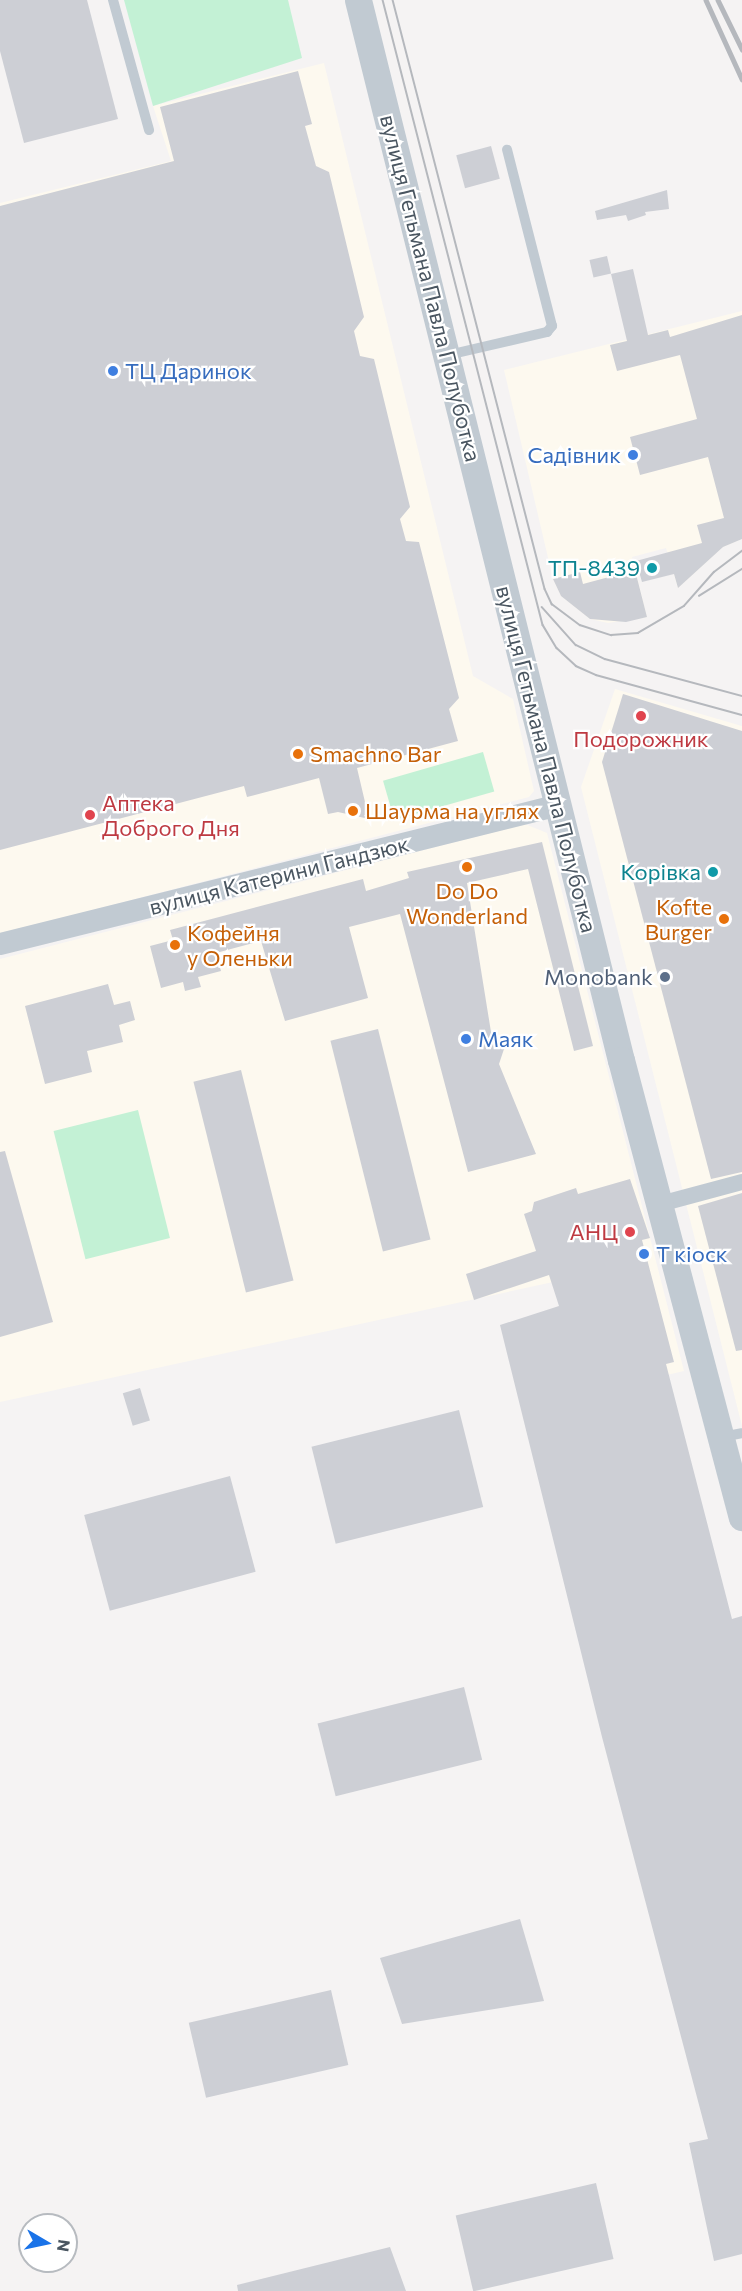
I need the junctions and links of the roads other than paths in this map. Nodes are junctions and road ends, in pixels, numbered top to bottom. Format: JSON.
{"nodes":[{"id":1,"x":113,"y":0,"type":"edge"},
{"id":2,"x":358,"y":0,"type":"edge"},
{"id":3,"x":149,"y":130,"type":"dead end"},
{"id":4,"x":507,"y":150,"type":"dead end"},
{"id":5,"x":448,"y":355,"type":"junction"},
{"id":6,"x":559,"y":805,"type":"junction"},
{"id":7,"x":0,"y":944,"type":"edge"},
{"id":8,"x":742,"y":1182,"type":"edge"},
{"id":9,"x":660,"y":1204,"type":"junction"},
{"id":10,"x":732,"y":1435,"type":"edge"},
{"id":11,"x":742,"y":1517,"type":"edge"}],
"edges":[{"from":1,"to":3,"type":"lane"},
{"from":2,"to":5,"type":"street","name":"вулиця Гетьмана Павла Полуботка"},
{"from":4,"to":5,"type":"lane"},
{"from":5,"to":6,"type":"street","name":"вулиця Гетьмана Павла Полуботка"},
{"from":6,"to":7,"type":"street","name":"вулиця Катерини Гандзюк"},
{"from":6,"to":9,"type":"street","name":"вулиця Гетьмана Павла Полуботка"},
{"from":8,"to":9,"type":"street"},
{"from":9,"to":10,"type":"street","name":"вулиця Гетьмана Павла Полуботка"},
{"from":10,"to":11,"type":"street","name":"вулиця Гетьмана Павла Полуботка"}]}
